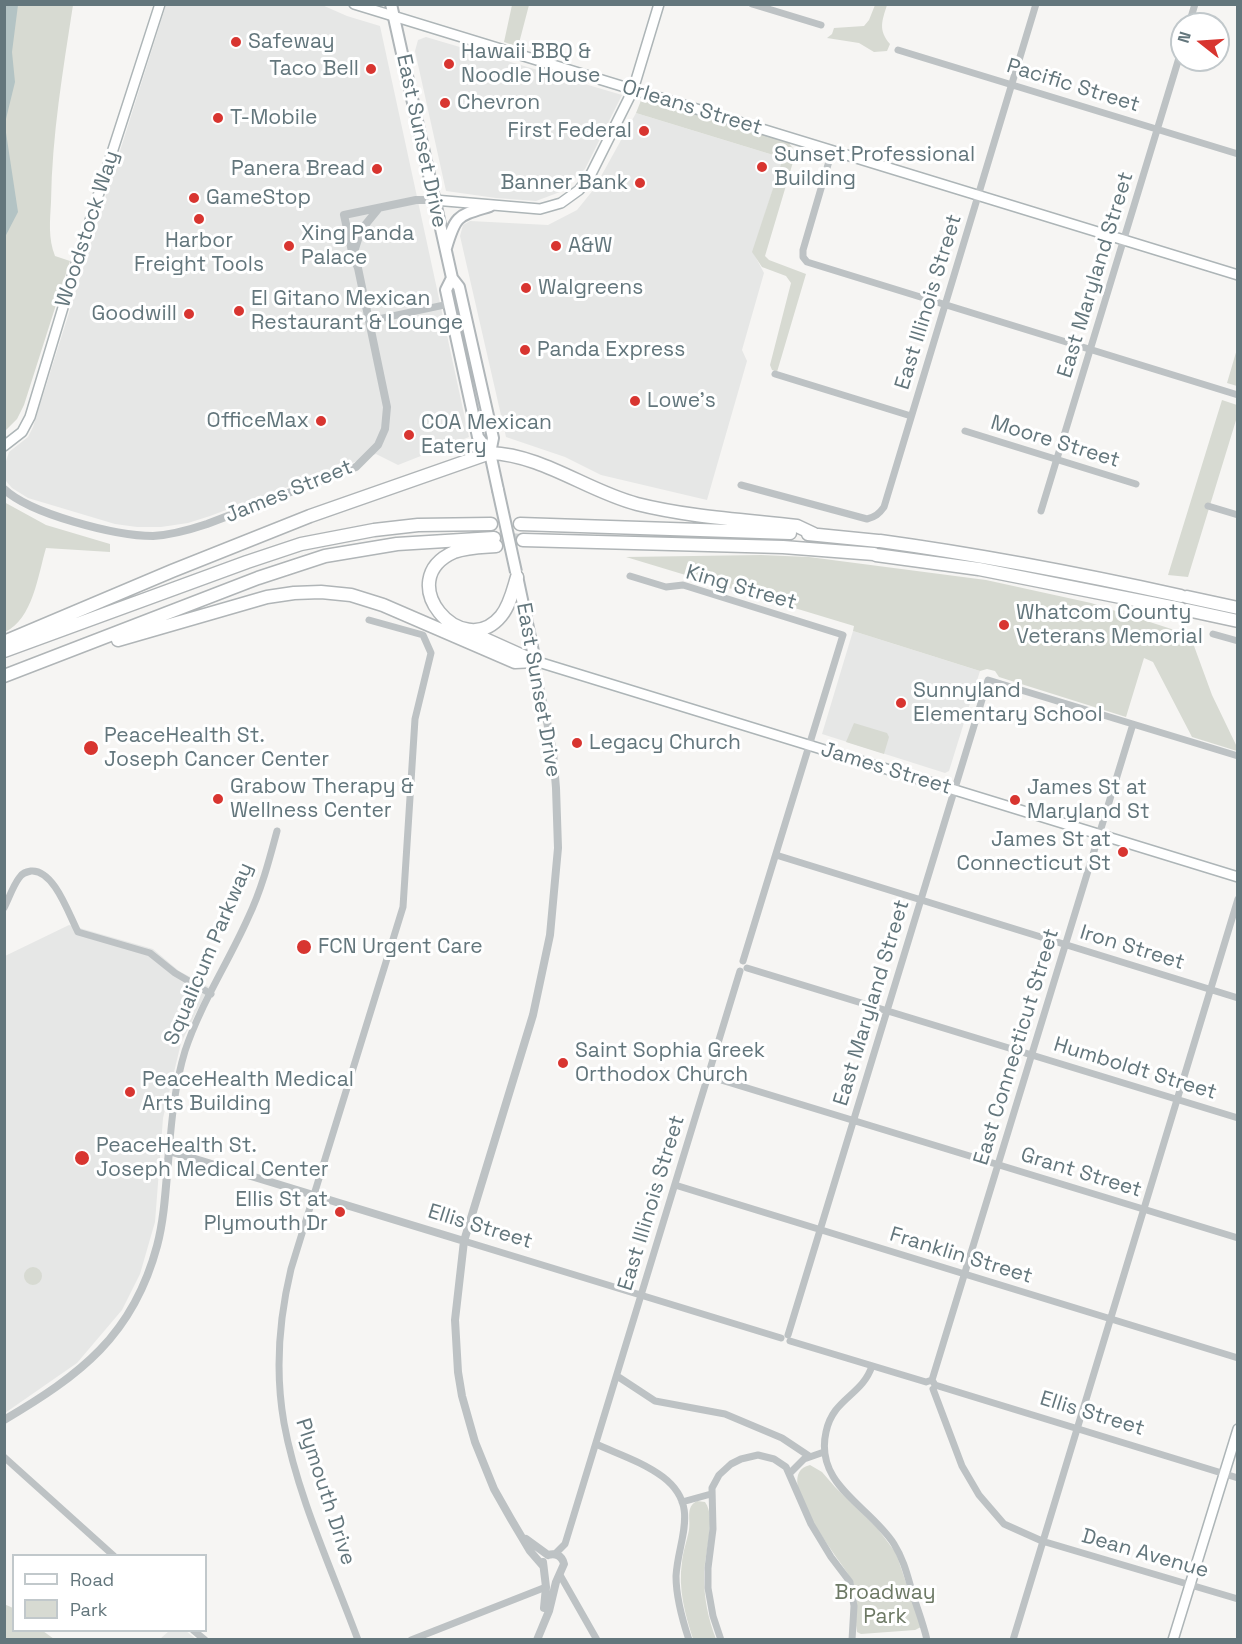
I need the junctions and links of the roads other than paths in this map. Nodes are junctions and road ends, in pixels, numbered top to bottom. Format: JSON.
{"nodes":[{"id":1,"x":160,"y":4,"type":"edge"},
{"id":2,"x":354,"y":4,"type":"edge"},
{"id":3,"x":391,"y":4,"type":"edge"},
{"id":4,"x":659,"y":4,"type":"edge"},
{"id":5,"x":752,"y":4,"type":"edge"},
{"id":6,"x":1036,"y":4,"type":"edge"},
{"id":7,"x":394,"y":17,"type":"junction"},
{"id":8,"x":822,"y":26,"type":"dead end"},
{"id":9,"x":898,"y":50,"type":"dead end"},
{"id":10,"x":1175,"y":72,"type":"edge"},
{"id":11,"x":1012,"y":85,"type":"junction"},
{"id":12,"x":633,"y":90,"type":"junction"},
{"id":13,"x":1157,"y":129,"type":"junction"},
{"id":14,"x":832,"y":151,"type":"junction"},
{"id":15,"x":1238,"y":154,"type":"edge"},
{"id":16,"x":978,"y":196,"type":"junction"},
{"id":17,"x":434,"y":200,"type":"junction"},
{"id":18,"x":490,"y":206,"type":"junction"},
{"id":19,"x":379,"y":208,"type":"junction"},
{"id":20,"x":1123,"y":240,"type":"junction"},
{"id":21,"x":446,"y":251,"type":"junction"},
{"id":22,"x":353,"y":256,"type":"junction"},
{"id":23,"x":1238,"y":275,"type":"edge"},
{"id":24,"x":452,"y":278,"type":"junction"},
{"id":25,"x":449,"y":304,"type":"junction"},
{"id":26,"x":945,"y":305,"type":"junction"},
{"id":27,"x":369,"y":321,"type":"junction"},
{"id":28,"x":1090,"y":350,"type":"junction"},
{"id":29,"x":776,"y":374,"type":"dead end"},
{"id":30,"x":1238,"y":395,"type":"edge"},
{"id":31,"x":911,"y":416,"type":"junction"},
{"id":32,"x":965,"y":431,"type":"dead end"},
{"id":33,"x":4,"y":446,"type":"edge"},
{"id":34,"x":490,"y":453,"type":"junction"},
{"id":35,"x":1057,"y":459,"type":"junction"},
{"id":36,"x":1136,"y":484,"type":"dead end"},
{"id":37,"x":741,"y":485,"type":"dead end"},
{"id":38,"x":4,"y":489,"type":"edge"},
{"id":39,"x":1208,"y":506,"type":"dead end"},
{"id":40,"x":1041,"y":511,"type":"dead end"},
{"id":41,"x":1238,"y":515,"type":"edge"},
{"id":42,"x":491,"y":524,"type":"tunnel mouth"},
{"id":43,"x":520,"y":525,"type":"tunnel mouth"},
{"id":44,"x":814,"y":534,"type":"junction"},
{"id":45,"x":523,"y":540,"type":"tunnel mouth"},
{"id":46,"x":517,"y":575,"type":"junction"},
{"id":47,"x":630,"y":576,"type":"dead end"},
{"id":48,"x":1238,"y":608,"type":"edge"},
{"id":49,"x":369,"y":620,"type":"dead end"},
{"id":50,"x":1238,"y":621,"type":"edge"},
{"id":51,"x":459,"y":628,"type":"junction"},
{"id":52,"x":1213,"y":634,"type":"dead end"},
{"id":53,"x":843,"y":635,"type":"joint"},
{"id":54,"x":1238,"y":641,"type":"edge"},
{"id":55,"x":4,"y":642,"type":"edge"},
{"id":56,"x":91,"y":643,"type":"junction"},
{"id":57,"x":4,"y":651,"type":"edge"},
{"id":58,"x":535,"y":661,"type":"junction"},
{"id":59,"x":4,"y":676,"type":"edge"},
{"id":60,"x":1133,"y":724,"type":"junction"},
{"id":61,"x":809,"y":746,"type":"junction"},
{"id":62,"x":1238,"y":756,"type":"edge"},
{"id":63,"x":955,"y":790,"type":"junction"},
{"id":64,"x":277,"y":831,"type":"dead end"},
{"id":65,"x":1099,"y":835,"type":"junction"},
{"id":66,"x":776,"y":855,"type":"junction"},
{"id":67,"x":1238,"y":877,"type":"edge"},
{"id":68,"x":921,"y":899,"type":"junction"},
{"id":69,"x":1238,"y":899,"type":"edge"},
{"id":70,"x":4,"y":908,"type":"edge"},
{"id":71,"x":1065,"y":945,"type":"junction"},
{"id":72,"x":743,"y":967,"type":"junction"},
{"id":73,"x":1210,"y":990,"type":"junction"},
{"id":74,"x":211,"y":994,"type":"junction"},
{"id":75,"x":1238,"y":998,"type":"edge"},
{"id":76,"x":887,"y":1011,"type":"junction"},
{"id":77,"x":1032,"y":1055,"type":"junction"},
{"id":78,"x":708,"y":1076,"type":"junction"},
{"id":79,"x":1177,"y":1099,"type":"junction"},
{"id":80,"x":1238,"y":1118,"type":"edge"},
{"id":81,"x":853,"y":1121,"type":"junction"},
{"id":82,"x":170,"y":1151,"type":"junction"},
{"id":83,"x":998,"y":1165,"type":"junction"},
{"id":84,"x":675,"y":1185,"type":"junction"},
{"id":85,"x":315,"y":1195,"type":"junction"},
{"id":86,"x":1143,"y":1210,"type":"junction"},
{"id":87,"x":820,"y":1230,"type":"junction"},
{"id":88,"x":1238,"y":1238,"type":"edge"},
{"id":89,"x":465,"y":1241,"type":"junction"},
{"id":90,"x":965,"y":1274,"type":"junction"},
{"id":91,"x":641,"y":1295,"type":"junction"},
{"id":92,"x":1110,"y":1319,"type":"junction"},
{"id":93,"x":786,"y":1338,"type":"junction"},
{"id":94,"x":1238,"y":1358,"type":"edge"},
{"id":95,"x":872,"y":1366,"type":"junction"},
{"id":96,"x":616,"y":1376,"type":"junction"},
{"id":97,"x":932,"y":1384,"type":"junction"},
{"id":98,"x":4,"y":1420,"type":"edge"},
{"id":99,"x":1077,"y":1428,"type":"junction"},
{"id":100,"x":1238,"y":1429,"type":"edge"},
{"id":101,"x":596,"y":1444,"type":"junction"},
{"id":102,"x":824,"y":1452,"type":"junction"},
{"id":103,"x":809,"y":1456,"type":"junction"},
{"id":104,"x":4,"y":1457,"type":"edge"},
{"id":105,"x":790,"y":1473,"type":"junction"},
{"id":106,"x":1224,"y":1474,"type":"junction"},
{"id":107,"x":1238,"y":1478,"type":"edge"},
{"id":108,"x":711,"y":1494,"type":"junction"},
{"id":109,"x":682,"y":1502,"type":"junction"},
{"id":110,"x":521,"y":1535,"type":"junction"},
{"id":111,"x":1042,"y":1541,"type":"junction"},
{"id":112,"x":112,"y":1554,"type":"edge"},
{"id":113,"x":551,"y":1555,"type":"junction"},
{"id":114,"x":543,"y":1566,"type":"junction"},
{"id":115,"x":560,"y":1575,"type":"junction"},
{"id":116,"x":1190,"y":1584,"type":"junction"},
{"id":117,"x":548,"y":1593,"type":"junction"},
{"id":118,"x":1238,"y":1599,"type":"edge"},
{"id":119,"x":357,"y":1640,"type":"edge"},
{"id":120,"x":411,"y":1640,"type":"edge"},
{"id":121,"x":537,"y":1640,"type":"edge"},
{"id":122,"x":597,"y":1640,"type":"edge"},
{"id":123,"x":689,"y":1640,"type":"edge"},
{"id":124,"x":721,"y":1640,"type":"edge"},
{"id":125,"x":852,"y":1640,"type":"edge"},
{"id":126,"x":927,"y":1640,"type":"edge"},
{"id":127,"x":1012,"y":1640,"type":"edge"},
{"id":128,"x":1173,"y":1640,"type":"edge"}],
"edges":[{"from":1,"to":33,"type":"main road","name":"Woodstock Way"},
{"from":2,"to":7,"type":"main road","name":"Orleans Street"},
{"from":3,"to":7,"type":"main road","name":"East Sunset Drive"},
{"from":4,"to":12,"type":"main road"},
{"from":5,"to":8,"type":"street"},
{"from":6,"to":11,"type":"street","name":"East Illinois Street"},
{"from":7,"to":12,"type":"main road","name":"Orleans Street"},
{"from":7,"to":17,"type":"main road","name":"East Sunset Drive"},
{"from":9,"to":11,"type":"street","name":"Pacific Street"},
{"from":10,"to":13,"type":"street","name":"East Maryland Street"},
{"from":11,"to":13,"type":"street","name":"Pacific Street"},
{"from":11,"to":16,"type":"street","name":"East Illinois Street"},
{"from":12,"to":14,"type":"main road","name":"Orleans Street"},
{"from":12,"to":18,"type":"main road"},
{"from":13,"to":15,"type":"street","name":"Pacific Street"},
{"from":13,"to":20,"type":"street","name":"East Maryland Street"},
{"from":14,"to":16,"type":"main road","name":"Orleans Street"},
{"from":14,"to":26,"type":"street"},
{"from":16,"to":20,"type":"main road","name":"Orleans Street"},
{"from":16,"to":26,"type":"street","name":"East Illinois Street"},
{"from":17,"to":18,"type":"main road"},
{"from":17,"to":19,"type":"street"},
{"from":17,"to":21,"type":"main road","name":"East Sunset Drive"},
{"from":18,"to":21,"type":"main road"},
{"from":19,"to":22,"type":"street"},
{"from":19,"to":22,"type":"street","name":"James Street"},
{"from":20,"to":23,"type":"main road","name":"Orleans Street"},
{"from":20,"to":28,"type":"street","name":"East Maryland Street"},
{"from":21,"to":24,"type":"main road","name":"East Sunset Drive"},
{"from":22,"to":27,"type":"street","name":"James Street"},
{"from":24,"to":25,"type":"main road","name":"East Sunset Drive"},
{"from":24,"to":34,"type":"main road","name":"East Sunset Drive"},
{"from":25,"to":27,"type":"street"},
{"from":25,"to":34,"type":"main road","name":"East Sunset Drive"},
{"from":26,"to":28,"type":"street"},
{"from":26,"to":31,"type":"street","name":"East Illinois Street"},
{"from":27,"to":38,"type":"street","name":"James Street"},
{"from":28,"to":30,"type":"street"},
{"from":28,"to":35,"type":"street","name":"East Maryland Street"},
{"from":29,"to":31,"type":"street"},
{"from":31,"to":37,"type":"street","name":"East Illinois Street"},
{"from":32,"to":35,"type":"street","name":"Moore Street"},
{"from":34,"to":44,"type":"highway"},
{"from":34,"to":46,"type":"main road","name":"East Sunset Drive","bridge":true},
{"from":34,"to":55,"type":"highway"},
{"from":35,"to":36,"type":"street","name":"Moore Street"},
{"from":35,"to":40,"type":"street","name":"East Maryland Street"},
{"from":39,"to":41,"type":"street"},
{"from":42,"to":57,"type":"highway"},
{"from":43,"to":44,"type":"highway"},
{"from":44,"to":48,"type":"highway"},
{"from":45,"to":50,"type":"highway"},
{"from":46,"to":51,"type":"highway"},
{"from":46,"to":58,"type":"main road","name":"East Sunset Drive"},
{"from":47,"to":53,"type":"street","name":"King Street"},
{"from":49,"to":85,"type":"street","name":"Plymouth Drive"},
{"from":51,"to":56,"type":"highway"},
{"from":51,"to":58,"type":"highway"},
{"from":52,"to":54,"type":"street"},
{"from":53,"to":61,"type":"street","name":"East Illinois Street"},
{"from":56,"to":58,"type":"highway"},
{"from":56,"to":59,"type":"highway"},
{"from":58,"to":61,"type":"main road","name":"James Street"},
{"from":58,"to":89,"type":"street","name":"East Sunset Drive"},
{"from":60,"to":62,"type":"street"},
{"from":60,"to":63,"type":"street","name":"East Maryland Street"},
{"from":60,"to":65,"type":"street","name":"East Connecticut Street"},
{"from":61,"to":63,"type":"main road","name":"James Street"},
{"from":61,"to":66,"type":"street","name":"East Illinois Street"},
{"from":63,"to":65,"type":"main road","name":"James Street"},
{"from":63,"to":68,"type":"street","name":"East Maryland Street"},
{"from":64,"to":74,"type":"street","name":"Squalicum Parkway"},
{"from":65,"to":67,"type":"main road","name":"James Street"},
{"from":65,"to":71,"type":"street","name":"East Connecticut Street"},
{"from":66,"to":68,"type":"street","name":"Iron Street"},
{"from":66,"to":72,"type":"street","name":"East Illinois Street"},
{"from":68,"to":71,"type":"street","name":"Iron Street"},
{"from":68,"to":76,"type":"street","name":"East Maryland Street"},
{"from":69,"to":73,"type":"street"},
{"from":70,"to":74,"type":"street"},
{"from":71,"to":73,"type":"street","name":"Iron Street"},
{"from":71,"to":77,"type":"street","name":"East Connecticut Street"},
{"from":72,"to":76,"type":"street","name":"Humboldt Street"},
{"from":72,"to":78,"type":"street","name":"East Illinois Street"},
{"from":73,"to":75,"type":"street","name":"Iron Street"},
{"from":73,"to":79,"type":"street"},
{"from":74,"to":82,"type":"street","name":"Squalicum Parkway"},
{"from":76,"to":77,"type":"street","name":"Humboldt Street"},
{"from":76,"to":81,"type":"street","name":"East Maryland Street"},
{"from":77,"to":79,"type":"street","name":"Humboldt Street"},
{"from":77,"to":83,"type":"street","name":"East Connecticut Street"},
{"from":78,"to":81,"type":"street","name":"Grant Street"},
{"from":78,"to":84,"type":"street","name":"East Illinois Street"},
{"from":79,"to":80,"type":"street","name":"Humboldt Street"},
{"from":79,"to":86,"type":"street"},
{"from":81,"to":83,"type":"street","name":"Grant Street"},
{"from":81,"to":87,"type":"street","name":"East Maryland Street"},
{"from":82,"to":85,"type":"street","name":"Ellis Street"},
{"from":82,"to":98,"type":"street","name":"Squalicum Parkway"},
{"from":83,"to":86,"type":"street","name":"Grant Street"},
{"from":83,"to":90,"type":"street","name":"East Connecticut Street"},
{"from":84,"to":87,"type":"street","name":"Franklin Street"},
{"from":84,"to":91,"type":"street","name":"East Illinois Street"},
{"from":85,"to":89,"type":"street","name":"Ellis Street"},
{"from":85,"to":119,"type":"street","name":"Plymouth Drive"},
{"from":86,"to":88,"type":"street","name":"Grant Street"},
{"from":86,"to":92,"type":"street"},
{"from":87,"to":90,"type":"street","name":"Franklin Street"},
{"from":87,"to":93,"type":"street","name":"East Maryland Street"},
{"from":89,"to":91,"type":"street","name":"Ellis Street"},
{"from":89,"to":110,"type":"street","name":"East Sunset Drive"},
{"from":90,"to":92,"type":"street","name":"Franklin Street"},
{"from":90,"to":97,"type":"street","name":"East Connecticut Street"},
{"from":91,"to":93,"type":"street","name":"Ellis Street"},
{"from":91,"to":96,"type":"street","name":"East Illinois Street"},
{"from":92,"to":94,"type":"street","name":"Franklin Street"},
{"from":92,"to":99,"type":"street"},
{"from":93,"to":95,"type":"street","name":"Ellis Street"},
{"from":95,"to":97,"type":"street","name":"Ellis Street"},
{"from":95,"to":102,"type":"street"},
{"from":96,"to":101,"type":"street","name":"East Illinois Street"},
{"from":96,"to":103,"type":"street"},
{"from":97,"to":99,"type":"street","name":"Ellis Street"},
{"from":97,"to":111,"type":"street","name":"Dean Avenue"},
{"from":99,"to":106,"type":"street","name":"Ellis Street"},
{"from":99,"to":111,"type":"street"},
{"from":100,"to":106,"type":"main road"},
{"from":101,"to":109,"type":"street"},
{"from":101,"to":113,"type":"street","name":"East Illinois Street"},
{"from":102,"to":103,"type":"street"},
{"from":102,"to":126,"type":"street"},
{"from":103,"to":105,"type":"street"},
{"from":104,"to":112,"type":"street"},
{"from":105,"to":108,"type":"street"},
{"from":105,"to":125,"type":"street"},
{"from":106,"to":107,"type":"street","name":"Ellis Street"},
{"from":106,"to":116,"type":"main road"},
{"from":108,"to":109,"type":"street"},
{"from":108,"to":124,"type":"street"},
{"from":109,"to":123,"type":"street"},
{"from":110,"to":113,"type":"street"},
{"from":110,"to":114,"type":"street","name":"East Sunset Drive"},
{"from":111,"to":116,"type":"street","name":"Dean Avenue"},
{"from":111,"to":127,"type":"street"},
{"from":113,"to":114,"type":"street"},
{"from":113,"to":115,"type":"street"},
{"from":114,"to":117,"type":"street"},
{"from":115,"to":117,"type":"street"},
{"from":115,"to":122,"type":"street"},
{"from":116,"to":118,"type":"street","name":"Dean Avenue"},
{"from":116,"to":128,"type":"main road"},
{"from":117,"to":120,"type":"street"},
{"from":117,"to":121,"type":"street"}]}
